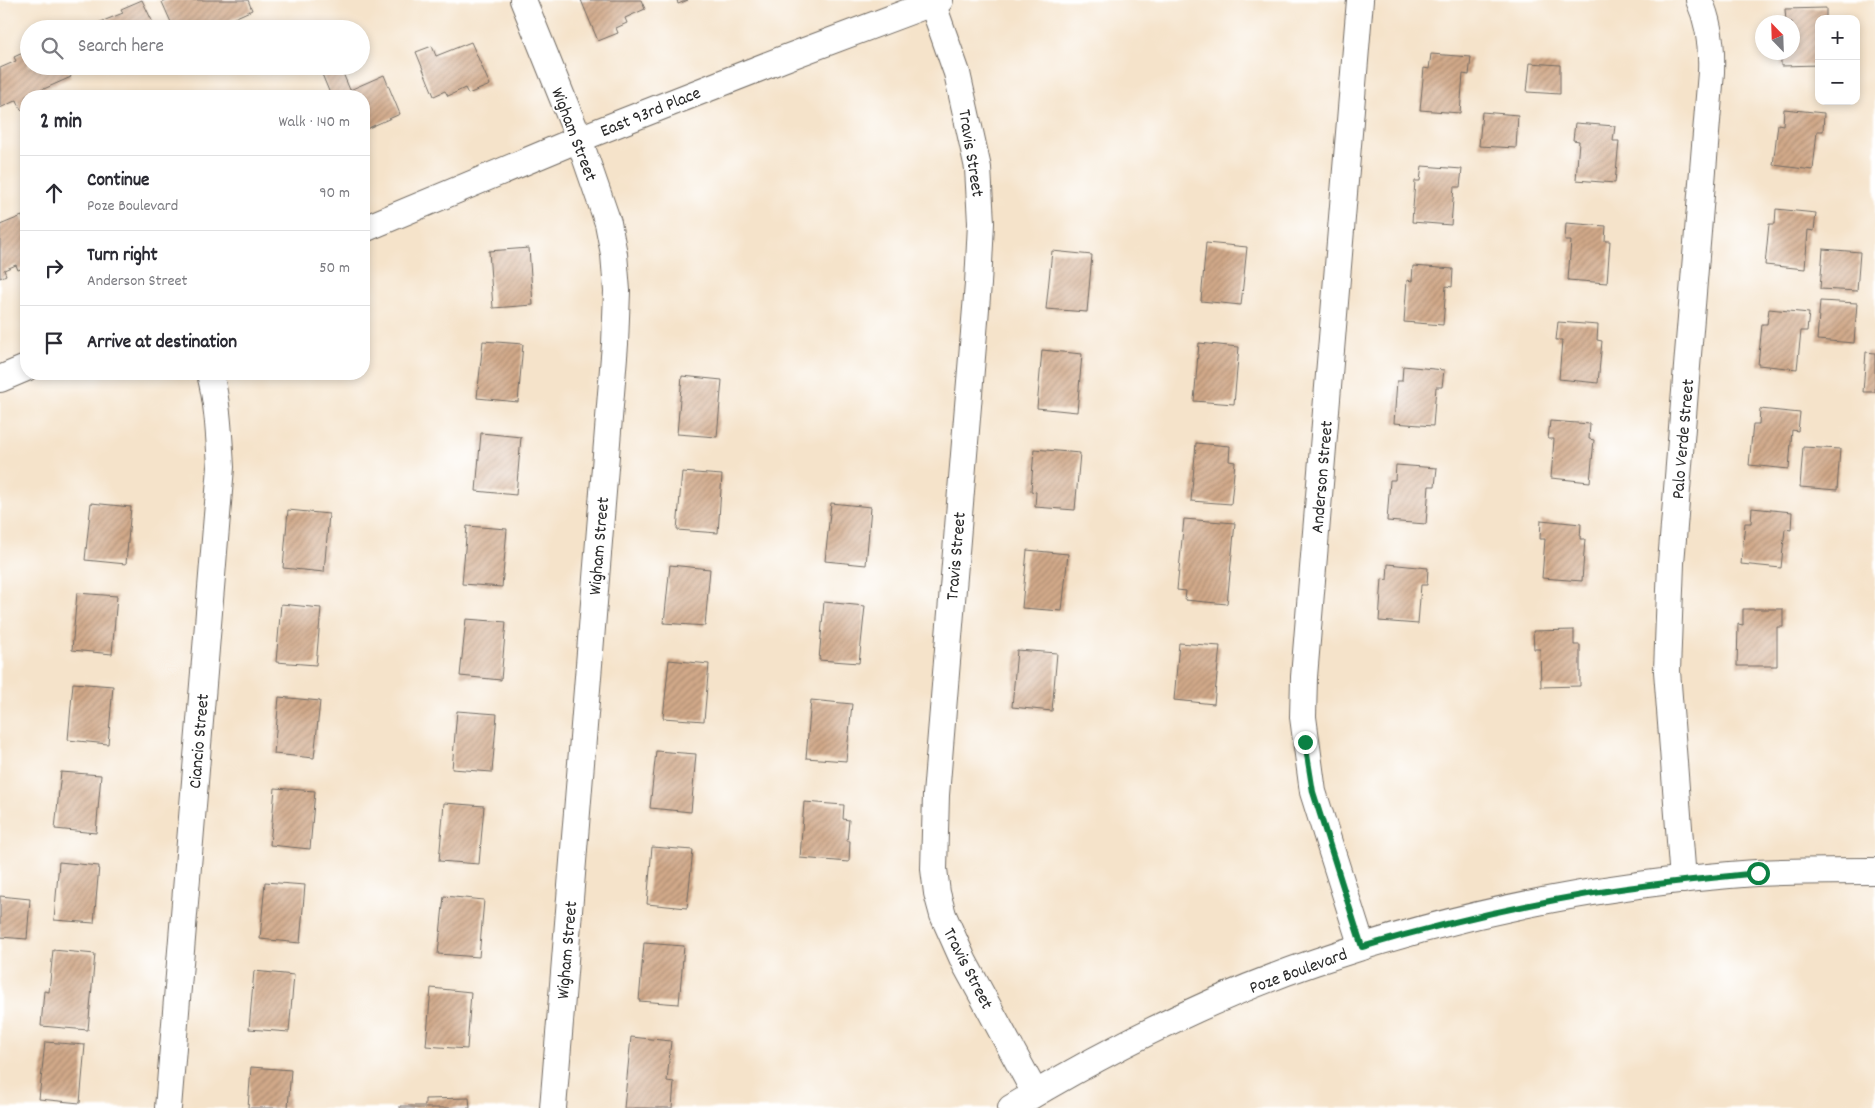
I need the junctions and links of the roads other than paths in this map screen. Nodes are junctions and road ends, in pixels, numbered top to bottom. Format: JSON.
{"nodes":[{"id":1,"x":523,"y":0,"type":"edge"},
{"id":2,"x":1360,"y":0,"type":"edge"},
{"id":3,"x":1699,"y":0,"type":"edge"},
{"id":4,"x":936,"y":1,"type":"edge"},
{"id":5,"x":579,"y":139,"type":"junction"},
{"id":6,"x":370,"y":226,"type":"edge"},
{"id":7,"x":20,"y":371,"type":"edge"},
{"id":8,"x":0,"y":379,"type":"edge"},
{"id":9,"x":211,"y":380,"type":"edge"},
{"id":10,"x":1875,"y":871,"type":"edge"},
{"id":11,"x":1683,"y":880,"type":"junction"},
{"id":12,"x":1362,"y":947,"type":"junction"},
{"id":13,"x":1035,"y":1093,"type":"junction"},
{"id":14,"x":168,"y":1108,"type":"edge"},
{"id":15,"x":554,"y":1108,"type":"edge"},
{"id":16,"x":1011,"y":1108,"type":"edge"}],
"edges":[{"from":1,"to":5,"type":"street","name":"Wigham Street"},
{"from":2,"to":12,"type":"street","name":"Anderson Street"},
{"from":3,"to":11,"type":"street","name":"Palo Verde Street"},
{"from":4,"to":5,"type":"street","name":"East 93rd Place"},
{"from":4,"to":13,"type":"street","name":"Travis Street"},
{"from":5,"to":6,"type":"street","name":"East 93rd Place"},
{"from":5,"to":15,"type":"street","name":"Wigham Street"},
{"from":7,"to":8,"type":"street"},
{"from":9,"to":14,"type":"street","name":"Ciancio Street"},
{"from":10,"to":11,"type":"street","name":"Poze Boulevard"},
{"from":11,"to":12,"type":"street","name":"Poze Boulevard"},
{"from":12,"to":13,"type":"street","name":"Poze Boulevard"},
{"from":13,"to":16,"type":"street","name":"Poze Boulevard"}]}
